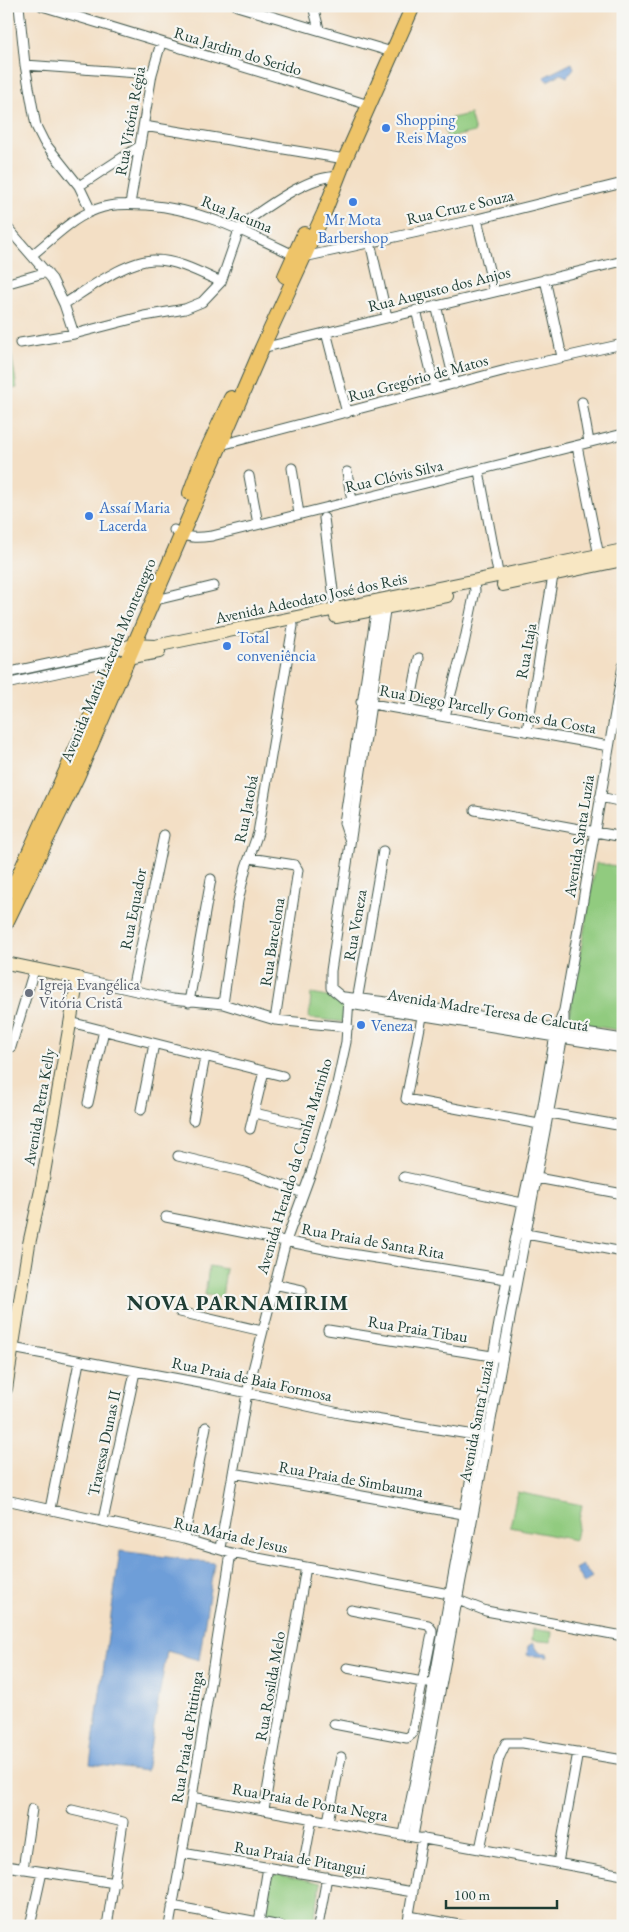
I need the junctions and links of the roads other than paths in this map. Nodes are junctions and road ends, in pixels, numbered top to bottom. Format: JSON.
{"nodes":[{"id":1,"x":19,"y":6,"type":"edge"},
{"id":2,"x":42,"y":6,"type":"edge"},
{"id":3,"x":237,"y":6,"type":"edge"},
{"id":4,"x":313,"y":6,"type":"edge"},
{"id":5,"x":414,"y":6,"type":"edge"},
{"id":6,"x":255,"y":9,"type":"edge"},
{"id":7,"x":319,"y":29,"type":"junction"},
{"id":8,"x":161,"y":43,"type":"junction"},
{"id":9,"x":392,"y":52,"type":"junction"},
{"id":10,"x":25,"y":66,"type":"junction"},
{"id":11,"x":152,"y":74,"type":"junction"},
{"id":12,"x":369,"y":105,"type":"junction"},
{"id":13,"x":144,"y":126,"type":"junction"},
{"id":14,"x":140,"y":146,"type":"junction"},
{"id":15,"x":345,"y":159,"type":"junction"},
{"id":16,"x":336,"y":182,"type":"junction"},
{"id":17,"x":623,"y":183,"type":"edge"},
{"id":18,"x":79,"y":186,"type":"junction"},
{"id":19,"x":130,"y":204,"type":"junction"},
{"id":20,"x":90,"y":212,"type":"junction"},
{"id":21,"x":477,"y":219,"type":"junction"},
{"id":22,"x":6,"y":226,"type":"edge"},
{"id":23,"x":239,"y":230,"type":"junction"},
{"id":24,"x":370,"y":242,"type":"junction"},
{"id":25,"x":32,"y":255,"type":"junction"},
{"id":26,"x":299,"y":256,"type":"junction"},
{"id":27,"x":623,"y":261,"type":"edge"},
{"id":28,"x":47,"y":272,"type":"junction"},
{"id":29,"x":545,"y":279,"type":"junction"},
{"id":30,"x":12,"y":282,"type":"dead end"},
{"id":31,"x":221,"y":282,"type":"junction"},
{"id":32,"x":494,"y":291,"type":"junction"},
{"id":33,"x":64,"y":304,"type":"junction"},
{"id":34,"x":436,"y":305,"type":"junction"},
{"id":35,"x":416,"y":310,"type":"junction"},
{"id":36,"x":388,"y":316,"type":"junction"},
{"id":37,"x":326,"y":332,"type":"junction"},
{"id":38,"x":74,"y":334,"type":"junction"},
{"id":39,"x":20,"y":343,"type":"dead end"},
{"id":40,"x":623,"y":344,"type":"edge"},
{"id":41,"x":262,"y":348,"type":"junction"},
{"id":42,"x":562,"y":357,"type":"junction"},
{"id":43,"x":456,"y":384,"type":"junction"},
{"id":44,"x":435,"y":388,"type":"junction"},
{"id":45,"x":582,"y":402,"type":"dead end"},
{"id":46,"x":347,"y":413,"type":"junction"},
{"id":47,"x":623,"y":434,"type":"edge"},
{"id":48,"x":589,"y":442,"type":"junction"},
{"id":49,"x":221,"y":444,"type":"junction"},
{"id":50,"x":577,"y":446,"type":"junction"},
{"id":51,"x":292,"y":468,"type":"dead end"},
{"id":52,"x":478,"y":471,"type":"junction"},
{"id":53,"x":347,"y":472,"type":"dead end"},
{"id":54,"x":250,"y":476,"type":"dead end"},
{"id":55,"x":352,"y":501,"type":"junction"},
{"id":56,"x":299,"y":514,"type":"junction"},
{"id":57,"x":324,"y":518,"type":"dead end"},
{"id":58,"x":258,"y":524,"type":"junction"},
{"id":59,"x":177,"y":533,"type":"junction"},
{"id":60,"x":623,"y":550,"type":"edge"},
{"id":61,"x":600,"y":560,"type":"junction"},
{"id":62,"x":623,"y":560,"type":"edge"},
{"id":63,"x":553,"y":576,"type":"junction"},
{"id":64,"x":499,"y":578,"type":"junction"},
{"id":65,"x":214,"y":586,"type":"dead end"},
{"id":66,"x":474,"y":587,"type":"junction"},
{"id":67,"x":152,"y":601,"type":"junction"},
{"id":68,"x":381,"y":604,"type":"junction"},
{"id":69,"x":336,"y":613,"type":"junction"},
{"id":70,"x":293,"y":622,"type":"junction"},
{"id":71,"x":125,"y":653,"type":"junction"},
{"id":72,"x":419,"y":658,"type":"dead end"},
{"id":73,"x":623,"y":666,"type":"edge"},
{"id":74,"x":42,"y":671,"type":"junction"},
{"id":75,"x":6,"y":673,"type":"edge"},
{"id":76,"x":6,"y":684,"type":"edge"},
{"id":77,"x":366,"y":702,"type":"junction"},
{"id":78,"x":409,"y":710,"type":"junction"},
{"id":79,"x":445,"y":716,"type":"junction"},
{"id":80,"x":527,"y":731,"type":"junction"},
{"id":81,"x":609,"y":746,"type":"junction"},
{"id":82,"x":600,"y":798,"type":"junction"},
{"id":83,"x":623,"y":802,"type":"edge"},
{"id":84,"x":475,"y":810,"type":"dead end"},
{"id":85,"x":594,"y":831,"type":"junction"},
{"id":86,"x":164,"y":835,"type":"dead end"},
{"id":87,"x":623,"y":837,"type":"edge"},
{"id":88,"x":383,"y":851,"type":"dead end"},
{"id":89,"x":250,"y":858,"type":"junction"},
{"id":90,"x":212,"y":879,"type":"dead end"},
{"id":91,"x":6,"y":903,"type":"edge"},
{"id":92,"x":6,"y":923,"type":"edge"},
{"id":93,"x":6,"y":963,"type":"edge"},
{"id":94,"x":34,"y":970,"type":"junction"},
{"id":95,"x":78,"y":978,"type":"junction"},
{"id":96,"x":132,"y":990,"type":"junction"},
{"id":97,"x":351,"y":1000,"type":"junction"},
{"id":98,"x":189,"y":1002,"type":"junction"},
{"id":99,"x":223,"y":1004,"type":"junction"},
{"id":100,"x":424,"y":1011,"type":"junction"},
{"id":101,"x":275,"y":1020,"type":"junction"},
{"id":102,"x":70,"y":1022,"type":"junction"},
{"id":103,"x":348,"y":1027,"type":"junction"},
{"id":104,"x":104,"y":1030,"type":"junction"},
{"id":105,"x":560,"y":1033,"type":"junction"},
{"id":106,"x":623,"y":1039,"type":"edge"},
{"id":107,"x":154,"y":1044,"type":"junction"},
{"id":108,"x":11,"y":1047,"type":"dead end"},
{"id":109,"x":623,"y":1048,"type":"edge"},
{"id":110,"x":205,"y":1057,"type":"junction"},
{"id":111,"x":264,"y":1071,"type":"junction"},
{"id":112,"x":284,"y":1076,"type":"dead end"},
{"id":113,"x":88,"y":1103,"type":"dead end"},
{"id":114,"x":141,"y":1110,"type":"dead end"},
{"id":115,"x":546,"y":1113,"type":"junction"},
{"id":116,"x":254,"y":1114,"type":"junction"},
{"id":117,"x":193,"y":1120,"type":"dead end"},
{"id":118,"x":299,"y":1123,"type":"dead end"},
{"id":119,"x":543,"y":1125,"type":"junction"},
{"id":120,"x":623,"y":1126,"type":"edge"},
{"id":121,"x":250,"y":1129,"type":"dead end"},
{"id":122,"x":178,"y":1156,"type":"dead end"},
{"id":123,"x":404,"y":1177,"type":"dead end"},
{"id":124,"x":537,"y":1182,"type":"junction"},
{"id":125,"x":526,"y":1184,"type":"junction"},
{"id":126,"x":303,"y":1193,"type":"junction"},
{"id":127,"x":623,"y":1194,"type":"edge"},
{"id":128,"x":522,"y":1204,"type":"junction"},
{"id":129,"x":532,"y":1205,"type":"junction"},
{"id":130,"x":166,"y":1217,"type":"dead end"},
{"id":131,"x":516,"y":1232,"type":"junction"},
{"id":132,"x":527,"y":1234,"type":"junction"},
{"id":133,"x":286,"y":1241,"type":"junction"},
{"id":134,"x":623,"y":1252,"type":"edge"},
{"id":135,"x":507,"y":1279,"type":"junction"},
{"id":136,"x":517,"y":1281,"type":"junction"},
{"id":137,"x":274,"y":1284,"type":"junction"},
{"id":138,"x":302,"y":1290,"type":"dead end"},
{"id":139,"x":180,"y":1312,"type":"dead end"},
{"id":140,"x":328,"y":1330,"type":"dead end"},
{"id":141,"x":262,"y":1331,"type":"junction"},
{"id":142,"x":12,"y":1348,"type":"junction"},
{"id":143,"x":493,"y":1356,"type":"junction"},
{"id":144,"x":503,"y":1358,"type":"junction"},
{"id":145,"x":78,"y":1362,"type":"junction"},
{"id":146,"x":135,"y":1372,"type":"junction"},
{"id":147,"x":6,"y":1390,"type":"edge"},
{"id":148,"x":247,"y":1393,"type":"junction"},
{"id":149,"x":206,"y":1427,"type":"dead end"},
{"id":150,"x":482,"y":1436,"type":"junction"},
{"id":151,"x":233,"y":1473,"type":"junction"},
{"id":152,"x":6,"y":1500,"type":"edge"},
{"id":153,"x":50,"y":1509,"type":"junction"},
{"id":154,"x":463,"y":1514,"type":"junction"},
{"id":155,"x":103,"y":1520,"type":"junction"},
{"id":156,"x":184,"y":1539,"type":"junction"},
{"id":157,"x":220,"y":1548,"type":"junction"},
{"id":158,"x":231,"y":1553,"type":"junction"},
{"id":159,"x":306,"y":1567,"type":"junction"},
{"id":160,"x":449,"y":1594,"type":"junction"},
{"id":161,"x":458,"y":1600,"type":"junction"},
{"id":162,"x":351,"y":1610,"type":"dead end"},
{"id":163,"x":623,"y":1636,"type":"edge"},
{"id":164,"x":347,"y":1668,"type":"dead end"},
{"id":165,"x":428,"y":1683,"type":"junction"},
{"id":166,"x":334,"y":1724,"type":"dead end"},
{"id":167,"x":578,"y":1752,"type":"junction"},
{"id":168,"x":341,"y":1758,"type":"dead end"},
{"id":169,"x":623,"y":1760,"type":"edge"},
{"id":170,"x":192,"y":1796,"type":"junction"},
{"id":171,"x":264,"y":1809,"type":"junction"},
{"id":172,"x":32,"y":1810,"type":"dead end"},
{"id":173,"x":72,"y":1810,"type":"dead end"},
{"id":174,"x":312,"y":1818,"type":"junction"},
{"id":175,"x":328,"y":1821,"type":"junction"},
{"id":176,"x":413,"y":1836,"type":"junction"},
{"id":177,"x":480,"y":1849,"type":"junction"},
{"id":178,"x":182,"y":1853,"type":"junction"},
{"id":179,"x":558,"y":1863,"type":"junction"},
{"id":180,"x":6,"y":1866,"type":"edge"},
{"id":181,"x":268,"y":1867,"type":"junction"},
{"id":182,"x":23,"y":1869,"type":"junction"},
{"id":183,"x":42,"y":1872,"type":"junction"},
{"id":184,"x":302,"y":1873,"type":"junction"},
{"id":185,"x":623,"y":1875,"type":"edge"},
{"id":186,"x":327,"y":1877,"type":"junction"},
{"id":187,"x":115,"y":1883,"type":"junction"},
{"id":188,"x":413,"y":1892,"type":"junction"},
{"id":189,"x":172,"y":1906,"type":"junction"},
{"id":190,"x":409,"y":1916,"type":"junction"},
{"id":191,"x":259,"y":1922,"type":"junction"},
{"id":192,"x":30,"y":1926,"type":"edge"},
{"id":193,"x":106,"y":1926,"type":"edge"},
{"id":194,"x":169,"y":1926,"type":"edge"},
{"id":195,"x":280,"y":1926,"type":"edge"},
{"id":196,"x":318,"y":1926,"type":"edge"},
{"id":197,"x":407,"y":1926,"type":"edge"},
{"id":198,"x":465,"y":1926,"type":"edge"}],
"edges":[{"from":1,"to":10,"type":"street"},
{"from":2,"to":8,"type":"street","name":"Rua Jardim do Serido"},
{"from":3,"to":6,"type":"street"},
{"from":4,"to":7,"type":"street"},
{"from":5,"to":9,"type":"main road","name":"Avenida Maria Lacerda Montenegro"},
{"from":6,"to":7,"type":"street"},
{"from":7,"to":9,"type":"street"},
{"from":8,"to":11,"type":"street","name":"Rua Vitória Régia"},
{"from":8,"to":12,"type":"street","name":"Rua Jardim do Serido"},
{"from":9,"to":12,"type":"main road","name":"Avenida Maria Lacerda Montenegro"},
{"from":10,"to":11,"type":"street"},
{"from":10,"to":18,"type":"street"},
{"from":11,"to":13,"type":"street","name":"Rua Vitória Régia"},
{"from":12,"to":15,"type":"main road","name":"Avenida Maria Lacerda Montenegro"},
{"from":13,"to":14,"type":"street","name":"Rua Vitória Régia"},
{"from":13,"to":15,"type":"street"},
{"from":14,"to":18,"type":"street"},
{"from":14,"to":19,"type":"street","name":"Rua Vitória Régia"},
{"from":15,"to":16,"type":"main road","name":"Avenida Maria Lacerda Montenegro"},
{"from":16,"to":23,"type":"street"},
{"from":16,"to":26,"type":"main road","name":"Avenida Maria Lacerda Montenegro"},
{"from":17,"to":21,"type":"street","name":"Rua Cruz e Souza"},
{"from":18,"to":20,"type":"street"},
{"from":19,"to":20,"type":"street","name":"Rua Jacuma"},
{"from":19,"to":23,"type":"street","name":"Rua Jacuma"},
{"from":20,"to":25,"type":"street","name":"Rua Jacuma"},
{"from":21,"to":24,"type":"street","name":"Rua Cruz e Souza"},
{"from":21,"to":32,"type":"street"},
{"from":22,"to":25,"type":"street"},
{"from":23,"to":26,"type":"street","name":"Rua Jacuma"},
{"from":23,"to":31,"type":"street"},
{"from":24,"to":26,"type":"street","name":"Rua Cruz e Souza"},
{"from":24,"to":36,"type":"street"},
{"from":25,"to":28,"type":"street"},
{"from":26,"to":41,"type":"main road","name":"Avenida Maria Lacerda Montenegro"},
{"from":26,"to":59,"type":"main road","name":"Avenida Maria Lacerda Montenegro"},
{"from":27,"to":29,"type":"street","name":"Rua Augusto dos Anjos"},
{"from":28,"to":30,"type":"street"},
{"from":28,"to":33,"type":"street"},
{"from":29,"to":32,"type":"street","name":"Rua Augusto dos Anjos"},
{"from":29,"to":42,"type":"street"},
{"from":31,"to":33,"type":"street"},
{"from":31,"to":38,"type":"street"},
{"from":32,"to":34,"type":"street","name":"Rua Augusto dos Anjos"},
{"from":33,"to":38,"type":"street"},
{"from":34,"to":35,"type":"street","name":"Rua Augusto dos Anjos"},
{"from":34,"to":43,"type":"street"},
{"from":35,"to":36,"type":"street","name":"Rua Augusto dos Anjos"},
{"from":35,"to":44,"type":"street"},
{"from":36,"to":37,"type":"street","name":"Rua Augusto dos Anjos"},
{"from":37,"to":41,"type":"street","name":"Rua Augusto dos Anjos"},
{"from":37,"to":46,"type":"street"},
{"from":38,"to":39,"type":"street"},
{"from":40,"to":42,"type":"street","name":"Rua Gregório de Matos"},
{"from":41,"to":49,"type":"main road","name":"Avenida Maria Lacerda Montenegro"},
{"from":42,"to":43,"type":"street","name":"Rua Gregório de Matos"},
{"from":43,"to":44,"type":"street","name":"Rua Gregório de Matos"},
{"from":44,"to":46,"type":"street","name":"Rua Gregório de Matos"},
{"from":45,"to":48,"type":"street"},
{"from":46,"to":49,"type":"street","name":"Rua Gregório de Matos"},
{"from":47,"to":48,"type":"street","name":"Rua Clóvis Silva"},
{"from":48,"to":50,"type":"street","name":"Rua Clóvis Silva"},
{"from":49,"to":59,"type":"main road","name":"Avenida Maria Lacerda Montenegro"},
{"from":50,"to":52,"type":"street","name":"Rua Clóvis Silva"},
{"from":50,"to":61,"type":"street"},
{"from":51,"to":56,"type":"street"},
{"from":52,"to":55,"type":"street","name":"Rua Clóvis Silva"},
{"from":52,"to":64,"type":"street"},
{"from":53,"to":55,"type":"street"},
{"from":54,"to":58,"type":"street"},
{"from":55,"to":56,"type":"street","name":"Rua Clóvis Silva"},
{"from":56,"to":58,"type":"street","name":"Rua Clóvis Silva"},
{"from":57,"to":69,"type":"street"},
{"from":58,"to":59,"type":"street","name":"Rua Clóvis Silva"},
{"from":59,"to":67,"type":"main road","name":"Avenida Maria Lacerda Montenegro"},
{"from":59,"to":71,"type":"main road","name":"Avenida Maria Lacerda Montenegro"},
{"from":60,"to":61,"type":"main road","name":"Avenida Adeodato José dos Reis"},
{"from":61,"to":62,"type":"main road","name":"Avenida Adeodato José dos Reis"},
{"from":61,"to":63,"type":"main road","name":"Avenida Adeodato José dos Reis"},
{"from":61,"to":64,"type":"main road","name":"Avenida Adeodato José dos Reis"},
{"from":63,"to":66,"type":"main road","name":"Avenida Adeodato José dos Reis"},
{"from":63,"to":80,"type":"street","name":"Rua Itaja"},
{"from":64,"to":66,"type":"main road","name":"Avenida Adeodato José dos Reis"},
{"from":65,"to":67,"type":"street"},
{"from":66,"to":68,"type":"main road","name":"Avenida Adeodato José dos Reis"},
{"from":66,"to":79,"type":"street"},
{"from":67,"to":71,"type":"main road","name":"Avenida Maria Lacerda Montenegro"},
{"from":68,"to":69,"type":"main road","name":"Avenida Adeodato José dos Reis"},
{"from":68,"to":77,"type":"street"},
{"from":69,"to":70,"type":"main road","name":"Avenida Adeodato José dos Reis"},
{"from":70,"to":71,"type":"main road","name":"Avenida Adeodato José dos Reis"},
{"from":70,"to":89,"type":"street","name":"Rua Jatobá"},
{"from":71,"to":74,"type":"street","name":"Avenida Adeodato José dos Reis"},
{"from":71,"to":74,"type":"street","name":"Avenida Adeodato José dos Reis"},
{"from":71,"to":91,"type":"main road","name":"Avenida Maria Lacerda Montenegro"},
{"from":71,"to":92,"type":"main road","name":"Avenida Maria Lacerda Montenegro"},
{"from":72,"to":78,"type":"street"},
{"from":73,"to":81,"type":"street","name":"Avenida Santa Luzia"},
{"from":74,"to":75,"type":"street","name":"Avenida Adeodato José dos Reis"},
{"from":74,"to":76,"type":"street","name":"Avenida Adeodato José dos Reis"},
{"from":77,"to":78,"type":"street","name":"Rua Diego Parcelly Gomes da Costa"},
{"from":77,"to":97,"type":"street"},
{"from":78,"to":79,"type":"street","name":"Rua Diego Parcelly Gomes da Costa"},
{"from":79,"to":80,"type":"street","name":"Rua Diego Parcelly Gomes da Costa"},
{"from":80,"to":81,"type":"street","name":"Rua Diego Parcelly Gomes da Costa"},
{"from":81,"to":82,"type":"street","name":"Avenida Santa Luzia"},
{"from":82,"to":83,"type":"street"},
{"from":82,"to":85,"type":"street","name":"Avenida Santa Luzia"},
{"from":84,"to":85,"type":"street"},
{"from":85,"to":87,"type":"street"},
{"from":85,"to":105,"type":"street","name":"Avenida Santa Luzia"},
{"from":86,"to":96,"type":"street","name":"Rua Equador"},
{"from":88,"to":97,"type":"street","name":"Rua Veneza"},
{"from":89,"to":99,"type":"street","name":"Rua Jatobá"},
{"from":89,"to":101,"type":"street","name":"Rua Barcelona"},
{"from":90,"to":98,"type":"street"},
{"from":93,"to":94,"type":"main road"},
{"from":94,"to":95,"type":"main road"},
{"from":94,"to":108,"type":"street"},
{"from":95,"to":96,"type":"street"},
{"from":95,"to":102,"type":"main road","name":"Avenida Petra Kelly"},
{"from":96,"to":98,"type":"street"},
{"from":97,"to":100,"type":"street","name":"Avenida Madre Teresa de Calcutá"},
{"from":97,"to":103,"type":"street","name":"Avenida Heraldo da Cunha Marinho"},
{"from":98,"to":99,"type":"street"},
{"from":99,"to":101,"type":"street"},
{"from":100,"to":105,"type":"street","name":"Avenida Madre Teresa de Calcutá"},
{"from":100,"to":119,"type":"street"},
{"from":101,"to":103,"type":"street"},
{"from":102,"to":104,"type":"street"},
{"from":102,"to":142,"type":"main road","name":"Avenida Petra Kelly"},
{"from":103,"to":126,"type":"street","name":"Avenida Heraldo da Cunha Marinho"},
{"from":104,"to":107,"type":"street"},
{"from":104,"to":113,"type":"street"},
{"from":105,"to":106,"type":"street","name":"Avenida Madre Teresa de Calcutá"},
{"from":105,"to":109,"type":"street","name":"Avenida Madre Teresa de Calcutá"},
{"from":105,"to":115,"type":"street","name":"Avenida Santa Luzia"},
{"from":107,"to":110,"type":"street"},
{"from":107,"to":114,"type":"street"},
{"from":110,"to":111,"type":"street"},
{"from":110,"to":117,"type":"street"},
{"from":111,"to":112,"type":"street"},
{"from":111,"to":116,"type":"street"},
{"from":115,"to":119,"type":"street","name":"Avenida Santa Luzia"},
{"from":115,"to":120,"type":"street"},
{"from":116,"to":118,"type":"street"},
{"from":116,"to":121,"type":"street"},
{"from":119,"to":124,"type":"street","name":"Avenida Santa Luzia"},
{"from":119,"to":125,"type":"street","name":"Avenida Santa Luzia"},
{"from":122,"to":126,"type":"street"},
{"from":123,"to":128,"type":"street"},
{"from":124,"to":125,"type":"street"},
{"from":124,"to":127,"type":"street"},
{"from":124,"to":129,"type":"street","name":"Avenida Santa Luzia"},
{"from":125,"to":128,"type":"street","name":"Avenida Santa Luzia"},
{"from":126,"to":133,"type":"street","name":"Avenida Heraldo da Cunha Marinho"},
{"from":128,"to":129,"type":"street"},
{"from":128,"to":131,"type":"street","name":"Avenida Santa Luzia"},
{"from":129,"to":132,"type":"street","name":"Avenida Santa Luzia"},
{"from":130,"to":133,"type":"street","name":"Rua Praia de Santa Rita"},
{"from":131,"to":132,"type":"street"},
{"from":131,"to":135,"type":"street","name":"Avenida Santa Luzia"},
{"from":132,"to":134,"type":"street"},
{"from":132,"to":136,"type":"street","name":"Avenida Santa Luzia"},
{"from":133,"to":135,"type":"street","name":"Rua Praia de Santa Rita"},
{"from":133,"to":137,"type":"street","name":"Avenida Heraldo da Cunha Marinho"},
{"from":135,"to":136,"type":"street","name":"Rua Praia de Santa Rita"},
{"from":135,"to":143,"type":"street","name":"Avenida Santa Luzia"},
{"from":136,"to":144,"type":"street","name":"Avenida Santa Luzia"},
{"from":137,"to":138,"type":"street"},
{"from":137,"to":141,"type":"street","name":"Avenida Heraldo da Cunha Marinho"},
{"from":139,"to":141,"type":"street"},
{"from":140,"to":143,"type":"street","name":"Rua Praia Tibau"},
{"from":141,"to":148,"type":"street","name":"Avenida Heraldo da Cunha Marinho"},
{"from":142,"to":145,"type":"street","name":"Rua Praia de Baia Formosa"},
{"from":142,"to":147,"type":"main road","name":"Avenida Petra Kelly"},
{"from":143,"to":144,"type":"street","name":"Rua Praia Tibau"},
{"from":143,"to":150,"type":"street","name":"Avenida Santa Luzia"},
{"from":144,"to":150,"type":"street","name":"Avenida Santa Luzia"},
{"from":145,"to":146,"type":"street","name":"Rua Praia de Baia Formosa"},
{"from":145,"to":153,"type":"street"},
{"from":146,"to":148,"type":"street","name":"Rua Praia de Baia Formosa"},
{"from":146,"to":155,"type":"street","name":"Travessa Dunas II"},
{"from":148,"to":150,"type":"street","name":"Rua Praia de Baia Formosa"},
{"from":148,"to":151,"type":"street","name":"Avenida Heraldo da Cunha Marinho"},
{"from":149,"to":156,"type":"street"},
{"from":150,"to":154,"type":"street","name":"Avenida Santa Luzia"},
{"from":150,"to":161,"type":"street","name":"Avenida Santa Luzia"},
{"from":151,"to":154,"type":"street","name":"Rua Praia de Simbauma"},
{"from":151,"to":157,"type":"street","name":"Avenida Heraldo da Cunha Marinho"},
{"from":152,"to":153,"type":"street","name":"Rua Maria de Jesus"},
{"from":153,"to":155,"type":"street","name":"Rua Maria de Jesus"},
{"from":154,"to":160,"type":"street","name":"Avenida Santa Luzia"},
{"from":155,"to":156,"type":"street","name":"Rua Maria de Jesus"},
{"from":156,"to":157,"type":"street","name":"Rua Maria de Jesus"},
{"from":157,"to":158,"type":"street","name":"Rua Maria de Jesus"},
{"from":158,"to":159,"type":"street","name":"Rua Maria de Jesus"},
{"from":158,"to":170,"type":"street","name":"Rua Praia de Pititinga"},
{"from":159,"to":160,"type":"street","name":"Rua Maria de Jesus"},
{"from":159,"to":171,"type":"street","name":"Rua Rosilda Melo"},
{"from":160,"to":165,"type":"street","name":"Avenida Santa Luzia"},
{"from":161,"to":163,"type":"street"},
{"from":161,"to":176,"type":"street","name":"Avenida Santa Luzia"},
{"from":162,"to":165,"type":"street"},
{"from":164,"to":165,"type":"street"},
{"from":165,"to":166,"type":"street"},
{"from":165,"to":176,"type":"street","name":"Avenida Santa Luzia"},
{"from":167,"to":169,"type":"street"},
{"from":167,"to":177,"type":"street"},
{"from":167,"to":179,"type":"street"},
{"from":168,"to":175,"type":"street"},
{"from":170,"to":171,"type":"street","name":"Rua Praia de Ponta Negra"},
{"from":170,"to":178,"type":"street","name":"Rua Praia de Pititinga"},
{"from":171,"to":174,"type":"street","name":"Rua Praia de Ponta Negra"},
{"from":172,"to":182,"type":"street"},
{"from":173,"to":187,"type":"street"},
{"from":174,"to":175,"type":"street","name":"Rua Praia de Ponta Negra"},
{"from":174,"to":184,"type":"street"},
{"from":175,"to":176,"type":"street","name":"Rua Praia de Ponta Negra"},
{"from":176,"to":177,"type":"street","name":"Rua Praia de Ponta Negra"},
{"from":176,"to":188,"type":"street"},
{"from":177,"to":179,"type":"street","name":"Rua Praia de Ponta Negra"},
{"from":178,"to":181,"type":"street","name":"Rua Praia de Pitangui"},
{"from":178,"to":189,"type":"street","name":"Rua Praia de Pititinga"},
{"from":179,"to":185,"type":"street","name":"Rua Praia de Ponta Negra"},
{"from":180,"to":182,"type":"street"},
{"from":181,"to":184,"type":"street","name":"Rua Praia de Pitangui"},
{"from":181,"to":191,"type":"street"},
{"from":182,"to":183,"type":"street"},
{"from":183,"to":187,"type":"street"},
{"from":183,"to":192,"type":"street"},
{"from":184,"to":186,"type":"street","name":"Rua Praia de Pitangui"},
{"from":186,"to":188,"type":"street","name":"Rua Praia de Pitangui"},
{"from":186,"to":196,"type":"street"},
{"from":187,"to":193,"type":"street"},
{"from":188,"to":190,"type":"street"},
{"from":189,"to":191,"type":"street"},
{"from":189,"to":194,"type":"street","name":"Rua Praia de Pititinga"},
{"from":190,"to":197,"type":"street"},
{"from":190,"to":198,"type":"street"},
{"from":191,"to":195,"type":"street"}]}
